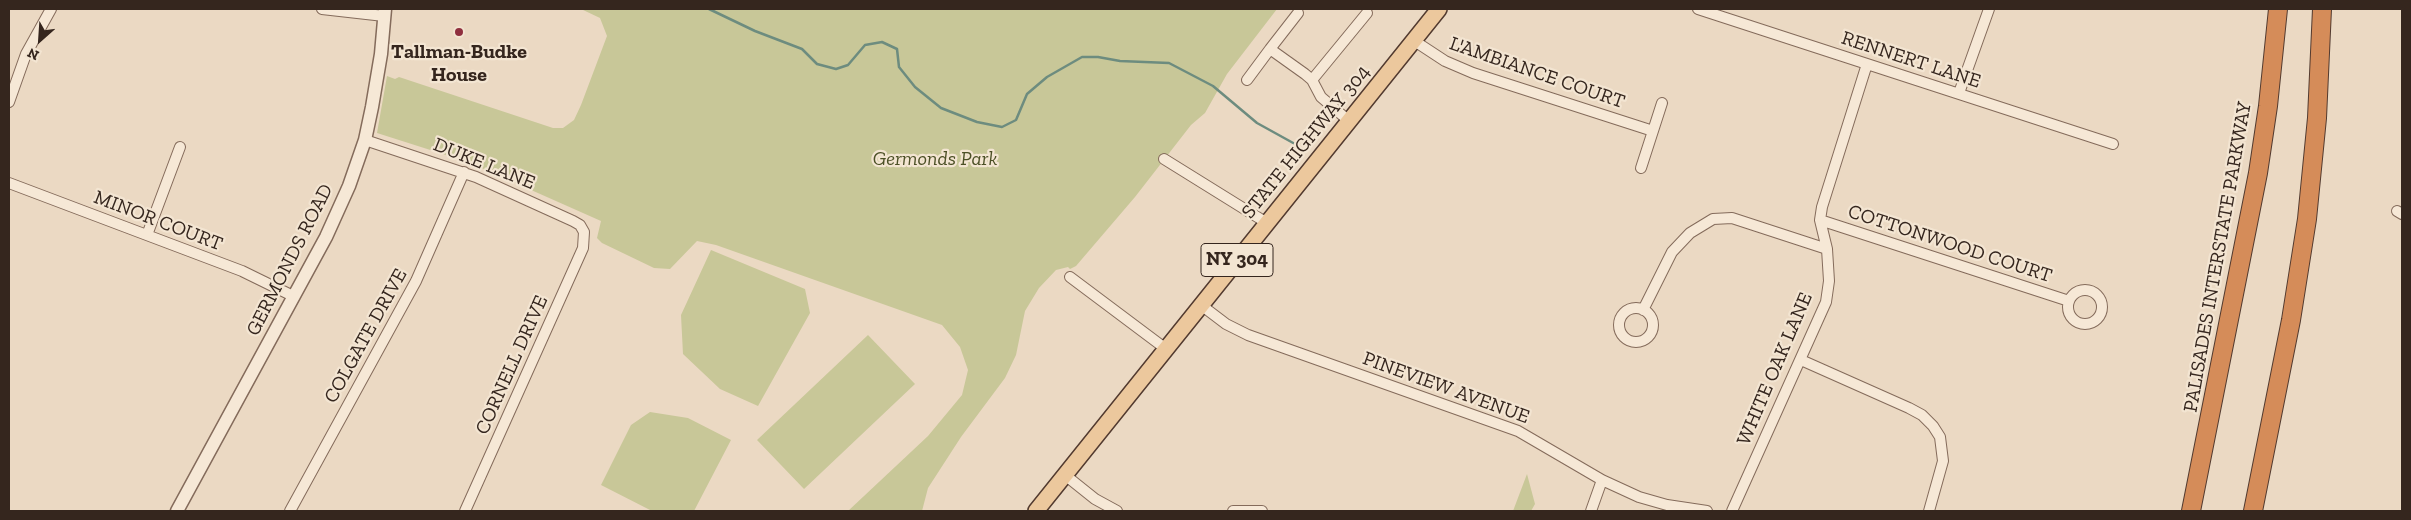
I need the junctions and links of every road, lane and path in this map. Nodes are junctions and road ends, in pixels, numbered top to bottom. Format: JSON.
{"nodes":[{"id":1,"x":51,"y":9,"type":"edge"},
{"id":2,"x":322,"y":9,"type":"edge"},
{"id":3,"x":1439,"y":9,"type":"edge"},
{"id":4,"x":1698,"y":9,"type":"edge"},
{"id":5,"x":1989,"y":9,"type":"edge"},
{"id":6,"x":2278,"y":9,"type":"edge"},
{"id":7,"x":2322,"y":9,"type":"edge"},
{"id":8,"x":384,"y":12,"type":"edge"},
{"id":9,"x":1298,"y":13,"type":"dead end"},
{"id":10,"x":1366,"y":13,"type":"dead end"},
{"id":11,"x":1413,"y":40,"type":"junction"},
{"id":12,"x":1270,"y":49,"type":"junction"},
{"id":13,"x":1867,"y":64,"type":"junction"},
{"id":14,"x":1247,"y":80,"type":"dead end"},
{"id":15,"x":1312,"y":80,"type":"junction"},
{"id":16,"x":1959,"y":93,"type":"junction"},
{"id":17,"x":9,"y":102,"type":"edge"},
{"id":18,"x":1662,"y":102,"type":"dead end"},
{"id":19,"x":1349,"y":121,"type":"junction"},
{"id":20,"x":1653,"y":131,"type":"junction"},
{"id":21,"x":365,"y":140,"type":"junction"},
{"id":22,"x":2114,"y":144,"type":"dead end"},
{"id":23,"x":180,"y":148,"type":"dead end"},
{"id":24,"x":1164,"y":158,"type":"dead end"},
{"id":25,"x":1641,"y":168,"type":"dead end"},
{"id":26,"x":464,"y":172,"type":"junction"},
{"id":27,"x":9,"y":183,"type":"edge"},
{"id":28,"x":1820,"y":220,"type":"junction"},
{"id":29,"x":1267,"y":223,"type":"junction"},
{"id":30,"x":584,"y":232,"type":"joint"},
{"id":31,"x":147,"y":235,"type":"junction"},
{"id":32,"x":1826,"y":249,"type":"junction"},
{"id":33,"x":1070,"y":277,"type":"dead end"},
{"id":34,"x":293,"y":296,"type":"junction"},
{"id":35,"x":2069,"y":301,"type":"dead end"},
{"id":36,"x":1201,"y":305,"type":"junction"},
{"id":37,"x":1643,"y":310,"type":"dead end"},
{"id":38,"x":1166,"y":349,"type":"junction"},
{"id":39,"x":1801,"y":360,"type":"junction"},
{"id":40,"x":1065,"y":475,"type":"junction"},
{"id":41,"x":1602,"y":480,"type":"junction"},
{"id":42,"x":177,"y":511,"type":"edge"},
{"id":43,"x":290,"y":511,"type":"edge"},
{"id":44,"x":465,"y":511,"type":"edge"},
{"id":45,"x":1036,"y":511,"type":"edge"},
{"id":46,"x":1117,"y":511,"type":"edge"},
{"id":47,"x":1233,"y":511,"type":"edge"},
{"id":48,"x":1262,"y":511,"type":"edge"},
{"id":49,"x":1591,"y":511,"type":"edge"},
{"id":50,"x":1707,"y":511,"type":"edge"},
{"id":51,"x":1732,"y":511,"type":"edge"},
{"id":52,"x":1929,"y":511,"type":"edge"},
{"id":53,"x":2192,"y":511,"type":"edge"},
{"id":54,"x":2253,"y":511,"type":"edge"}],
"edges":[{"from":1,"to":17,"type":"street"},
{"from":2,"to":8,"type":"street"},
{"from":3,"to":11,"type":"main road","name":"STATE HIGHWAY 304","number":"NY 304"},
{"from":4,"to":13,"type":"street","name":"RENNERT LANE"},
{"from":5,"to":16,"type":"street"},
{"from":6,"to":53,"type":"highway","name":"PALISADES INTERSTATE PARKWAY"},
{"from":7,"to":54,"type":"highway"},
{"from":8,"to":21,"type":"street","name":"GERMONDS ROAD"},
{"from":9,"to":12,"type":"street"},
{"from":10,"to":15,"type":"street"},
{"from":11,"to":19,"type":"main road","name":"STATE HIGHWAY 304","number":"NY 304"},
{"from":11,"to":20,"type":"street","name":"L'AMBIANCE COURT"},
{"from":12,"to":14,"type":"street"},
{"from":12,"to":15,"type":"street"},
{"from":13,"to":16,"type":"street","name":"RENNERT LANE"},
{"from":13,"to":28,"type":"street","name":"WHITE OAK LANE"},
{"from":15,"to":19,"type":"street"},
{"from":16,"to":22,"type":"street","name":"RENNERT LANE"},
{"from":18,"to":20,"type":"street"},
{"from":19,"to":29,"type":"main road","name":"STATE HIGHWAY 304","number":"NY 304"},
{"from":20,"to":25,"type":"street"},
{"from":21,"to":26,"type":"street","name":"DUKE LANE"},
{"from":21,"to":34,"type":"street","name":"GERMONDS ROAD"},
{"from":23,"to":31,"type":"street"},
{"from":24,"to":29,"type":"street"},
{"from":26,"to":30,"type":"street","name":"DUKE LANE"},
{"from":26,"to":43,"type":"street","name":"COLGATE DRIVE"},
{"from":27,"to":31,"type":"street","name":"MINOR COURT"},
{"from":28,"to":32,"type":"street","name":"WHITE OAK LANE"},
{"from":28,"to":35,"type":"street","name":"COTTONWOOD COURT"},
{"from":29,"to":36,"type":"main road","name":"STATE HIGHWAY 304","number":"NY 304"},
{"from":30,"to":44,"type":"street","name":"CORNELL DRIVE"},
{"from":31,"to":34,"type":"street","name":"MINOR COURT"},
{"from":32,"to":37,"type":"street"},
{"from":32,"to":39,"type":"street","name":"WHITE OAK LANE"},
{"from":33,"to":38,"type":"street"},
{"from":34,"to":42,"type":"street","name":"GERMONDS ROAD"},
{"from":36,"to":38,"type":"main road","name":"STATE HIGHWAY 304","number":"NY 304"},
{"from":36,"to":41,"type":"street","name":"PINEVIEW AVENUE"},
{"from":38,"to":40,"type":"main road","name":"STATE HIGHWAY 304","number":"NY 304"},
{"from":39,"to":51,"type":"street","name":"WHITE OAK LANE"},
{"from":39,"to":52,"type":"street"},
{"from":40,"to":45,"type":"main road","name":"STATE HIGHWAY 304","number":"NY 304"},
{"from":40,"to":46,"type":"street"},
{"from":41,"to":49,"type":"street"},
{"from":41,"to":50,"type":"street","name":"PINEVIEW AVENUE"},
{"from":47,"to":48,"type":"street"}]}
